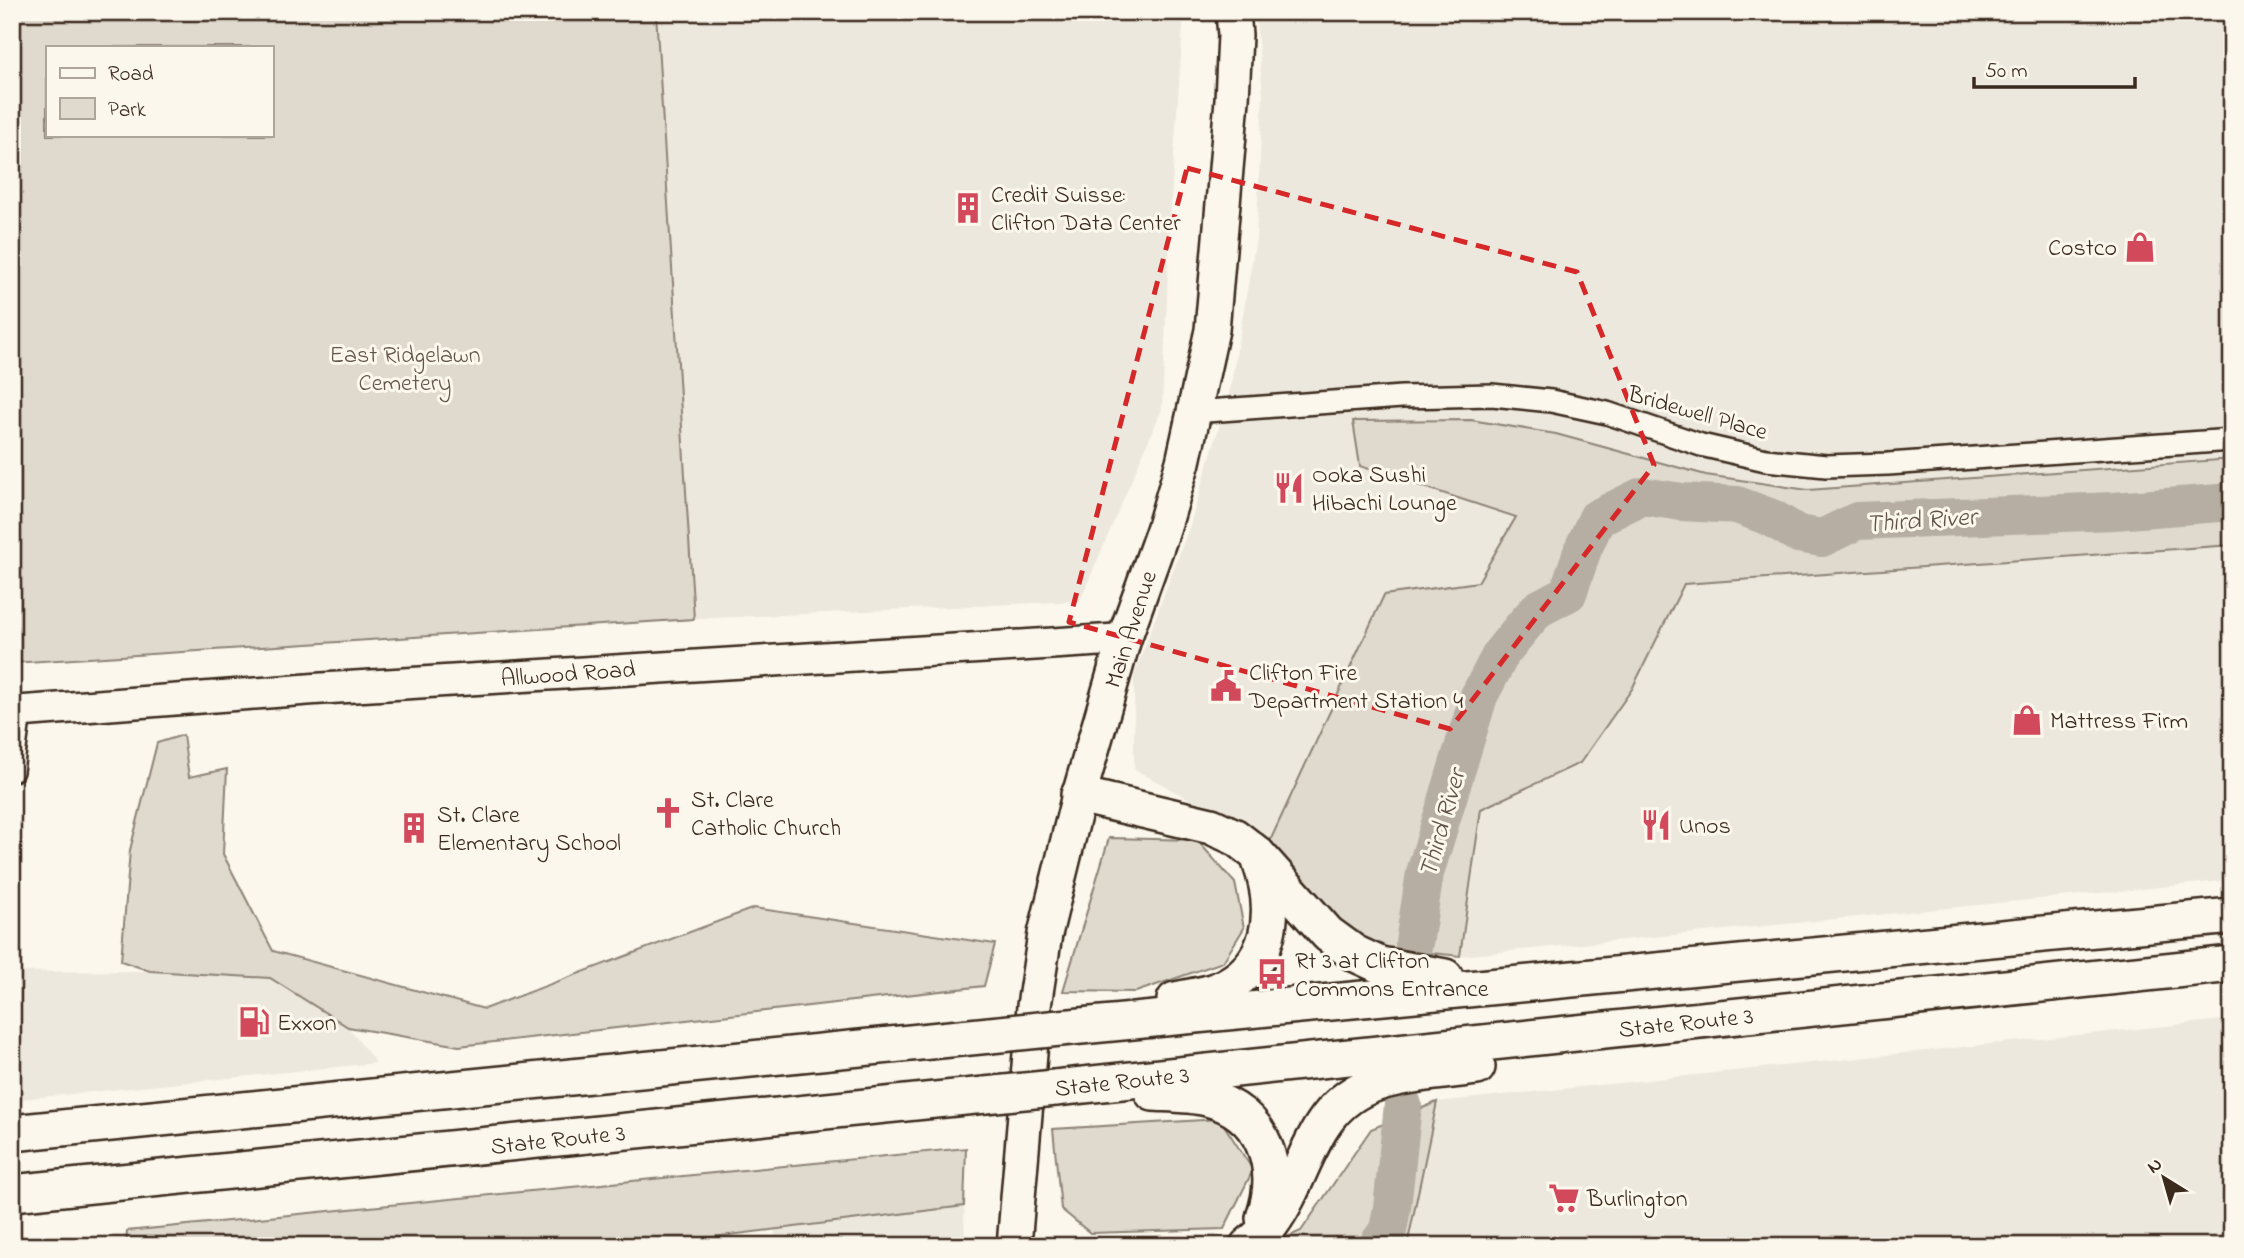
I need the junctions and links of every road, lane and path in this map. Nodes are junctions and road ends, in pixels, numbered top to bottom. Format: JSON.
{"nodes":[{"id":1,"x":1233,"y":12,"type":"edge"},
{"id":2,"x":1193,"y":412,"type":"junction"},
{"id":3,"x":2232,"y":440,"type":"edge"},
{"id":4,"x":1124,"y":639,"type":"junction"},
{"id":5,"x":16,"y":712,"type":"edge"},
{"id":6,"x":12,"y":771,"type":"edge"},
{"id":7,"x":1079,"y":795,"type":"junction"},
{"id":8,"x":1257,"y":854,"type":"junction"},
{"id":9,"x":2232,"y":916,"type":"edge"},
{"id":10,"x":2232,"y":964,"type":"edge"},
{"id":11,"x":1500,"y":985,"type":"junction"},
{"id":12,"x":2008,"y":987,"type":"junction"},
{"id":13,"x":1060,"y":1028,"type":"junction"},
{"id":14,"x":1055,"y":1088,"type":"junction"},
{"id":15,"x":12,"y":1133,"type":"edge"},
{"id":16,"x":12,"y":1193,"type":"edge"},
{"id":17,"x":1014,"y":1246,"type":"edge"},
{"id":18,"x":1248,"y":1246,"type":"edge"}],
"edges":[{"from":1,"to":2,"type":"main road","name":"Main Avenue"},
{"from":2,"to":3,"type":"street","name":"Bridewell Place"},
{"from":2,"to":4,"type":"main road","name":"Main Avenue"},
{"from":4,"to":5,"type":"main road","name":"Allwood Road"},
{"from":4,"to":7,"type":"main road","name":"Main Avenue"},
{"from":5,"to":6,"type":"street"},
{"from":7,"to":8,"type":"highway"},
{"from":7,"to":17,"type":"main road","name":"Main Avenue"},
{"from":8,"to":11,"type":"highway"},
{"from":8,"to":13,"type":"highway"},
{"from":9,"to":11,"type":"highway"},
{"from":10,"to":12,"type":"highway","name":"State Route 3"},
{"from":11,"to":13,"type":"highway"},
{"from":12,"to":14,"type":"highway","name":"State Route 3"},
{"from":12,"to":18,"type":"highway"},
{"from":13,"to":15,"type":"highway","bridge":true},
{"from":14,"to":16,"type":"highway","name":"State Route 3","bridge":true},
{"from":14,"to":18,"type":"highway"}]}
